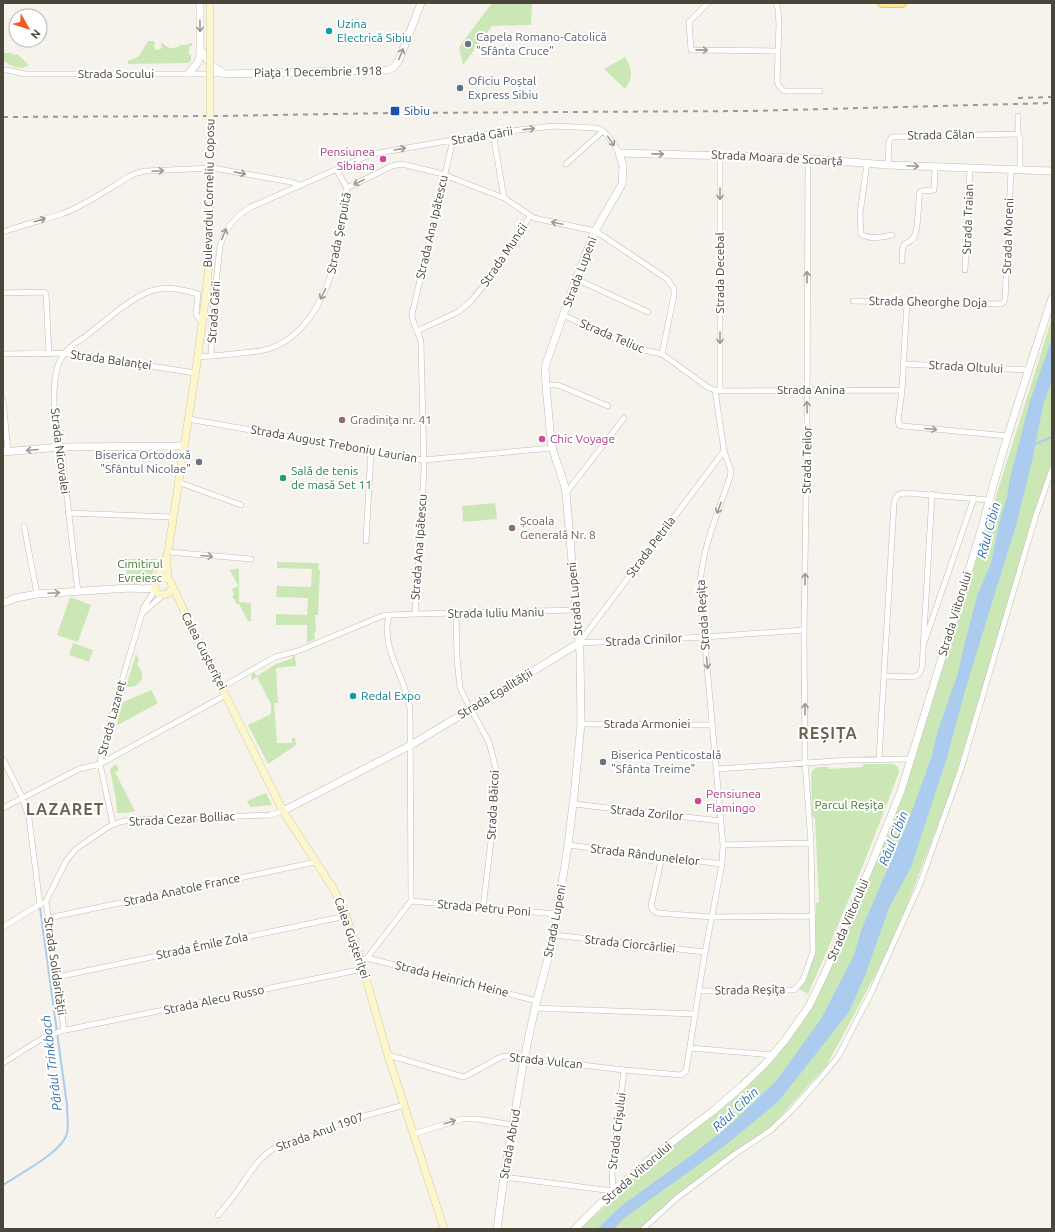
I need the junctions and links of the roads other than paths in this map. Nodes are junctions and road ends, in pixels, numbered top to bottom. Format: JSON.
{"nodes":[{"id":1,"x":200,"y":3,"type":"edge"},
{"id":2,"x":210,"y":3,"type":"edge"},
{"id":3,"x":708,"y":3,"type":"edge"},
{"id":4,"x":780,"y":3,"type":"edge"},
{"id":5,"x":882,"y":3,"type":"edge"},
{"id":6,"x":902,"y":3,"type":"edge"},
{"id":7,"x":419,"y":4,"type":"edge"},
{"id":8,"x":777,"y":6,"type":"edge"},
{"id":9,"x":200,"y":49,"type":"junction"},
{"id":10,"x":778,"y":51,"type":"junction"},
{"id":11,"x":3,"y":66,"type":"edge"},
{"id":12,"x":5,"y":70,"type":"edge"},
{"id":13,"x":189,"y":74,"type":"junction"},
{"id":14,"x":225,"y":74,"type":"junction"},
{"id":15,"x":820,"y":91,"type":"dead end"},
{"id":16,"x":1018,"y":116,"type":"dead end"},
{"id":17,"x":603,"y":131,"type":"junction"},
{"id":18,"x":493,"y":133,"type":"junction"},
{"id":19,"x":1018,"y":134,"type":"junction"},
{"id":20,"x":453,"y":140,"type":"junction"},
{"id":21,"x":619,"y":152,"type":"junction"},
{"id":22,"x":720,"y":155,"type":"junction"},
{"id":23,"x":808,"y":158,"type":"junction"},
{"id":24,"x":867,"y":163,"type":"junction"},
{"id":25,"x":566,"y":164,"type":"dead end"},
{"id":26,"x":888,"y":165,"type":"junction"},
{"id":27,"x":935,"y":167,"type":"junction"},
{"id":28,"x":970,"y":168,"type":"junction"},
{"id":29,"x":336,"y":169,"type":"junction"},
{"id":30,"x":1011,"y":170,"type":"junction"},
{"id":31,"x":1020,"y":170,"type":"junction"},
{"id":32,"x":1052,"y":171,"type":"edge"},
{"id":33,"x":444,"y":176,"type":"junction"},
{"id":34,"x":299,"y":185,"type":"junction"},
{"id":35,"x":347,"y":188,"type":"junction"},
{"id":36,"x":504,"y":198,"type":"junction"},
{"id":37,"x":530,"y":216,"type":"junction"},
{"id":38,"x":3,"y":232,"type":"edge"},
{"id":39,"x":595,"y":232,"type":"junction"},
{"id":40,"x":892,"y":235,"type":"dead end"},
{"id":41,"x":902,"y":261,"type":"dead end"},
{"id":42,"x":966,"y":270,"type":"dead end"},
{"id":43,"x":576,"y":280,"type":"junction"},
{"id":44,"x":3,"y":293,"type":"edge"},
{"id":45,"x":1052,"y":298,"type":"edge"},
{"id":46,"x":853,"y":301,"type":"dead end"},
{"id":47,"x":907,"y":302,"type":"junction"},
{"id":48,"x":1004,"y":302,"type":"joint"},
{"id":49,"x":648,"y":312,"type":"dead end"},
{"id":50,"x":563,"y":315,"type":"junction"},
{"id":51,"x":202,"y":323,"type":"junction"},
{"id":52,"x":417,"y":331,"type":"junction"},
{"id":53,"x":64,"y":353,"type":"junction"},
{"id":54,"x":3,"y":354,"type":"edge"},
{"id":55,"x":49,"y":354,"type":"junction"},
{"id":56,"x":662,"y":354,"type":"junction"},
{"id":57,"x":211,"y":356,"type":"junction"},
{"id":58,"x":198,"y":357,"type":"junction"},
{"id":59,"x":904,"y":364,"type":"junction"},
{"id":60,"x":1029,"y":370,"type":"junction"},
{"id":61,"x":195,"y":373,"type":"junction"},
{"id":62,"x":546,"y":385,"type":"junction"},
{"id":63,"x":718,"y":390,"type":"junction"},
{"id":64,"x":807,"y":390,"type":"junction"},
{"id":65,"x":902,"y":390,"type":"junction"},
{"id":66,"x":3,"y":400,"type":"edge"},
{"id":67,"x":608,"y":406,"type":"dead end"},
{"id":68,"x":624,"y":418,"type":"dead end"},
{"id":69,"x":188,"y":419,"type":"junction"},
{"id":70,"x":1008,"y":436,"type":"junction"},
{"id":71,"x":184,"y":446,"type":"junction"},
{"id":72,"x":61,"y":447,"type":"junction"},
{"id":73,"x":552,"y":448,"type":"junction"},
{"id":74,"x":371,"y":451,"type":"junction"},
{"id":75,"x":724,"y":451,"type":"junction"},
{"id":76,"x":5,"y":452,"type":"edge"},
{"id":77,"x":423,"y":460,"type":"junction"},
{"id":78,"x":1052,"y":468,"type":"edge"},
{"id":79,"x":178,"y":482,"type":"junction"},
{"id":80,"x":566,"y":493,"type":"junction"},
{"id":81,"x":932,"y":494,"type":"junction"},
{"id":82,"x":974,"y":498,"type":"junction"},
{"id":83,"x":989,"y":500,"type":"junction"},
{"id":84,"x":241,"y":505,"type":"dead end"},
{"id":85,"x":68,"y":513,"type":"junction"},
{"id":86,"x":172,"y":517,"type":"junction"},
{"id":87,"x":24,"y":526,"type":"dead end"},
{"id":88,"x":366,"y":541,"type":"dead end"},
{"id":89,"x":167,"y":554,"type":"junction"},
{"id":90,"x":251,"y":560,"type":"dead end"},
{"id":91,"x":157,"y":579,"type":"junction"},
{"id":92,"x":168,"y":579,"type":"junction"},
{"id":93,"x":172,"y":586,"type":"junction"},
{"id":94,"x":154,"y":589,"type":"junction"},
{"id":95,"x":78,"y":592,"type":"junction"},
{"id":96,"x":37,"y":594,"type":"junction"},
{"id":97,"x":165,"y":594,"type":"junction"},
{"id":98,"x":3,"y":603,"type":"edge"},
{"id":99,"x":180,"y":604,"type":"junction"},
{"id":100,"x":576,"y":610,"type":"junction"},
{"id":101,"x":143,"y":612,"type":"junction"},
{"id":102,"x":415,"y":614,"type":"junction"},
{"id":103,"x":456,"y":614,"type":"junction"},
{"id":104,"x":390,"y":615,"type":"junction"},
{"id":105,"x":804,"y":630,"type":"junction"},
{"id":106,"x":705,"y":637,"type":"junction"},
{"id":107,"x":579,"y":643,"type":"junction"},
{"id":108,"x":923,"y":647,"type":"junction"},
{"id":109,"x":884,"y":676,"type":"junction"},
{"id":110,"x":222,"y":687,"type":"junction"},
{"id":111,"x":226,"y":695,"type":"junction"},
{"id":112,"x":471,"y":709,"type":"junction"},
{"id":113,"x":581,"y":724,"type":"junction"},
{"id":114,"x":712,"y":725,"type":"junction"},
{"id":115,"x":411,"y":745,"type":"junction"},
{"id":116,"x":3,"y":759,"type":"edge"},
{"id":117,"x":878,"y":759,"type":"junction"},
{"id":118,"x":910,"y":759,"type":"junction"},
{"id":119,"x":805,"y":762,"type":"junction"},
{"id":120,"x":100,"y":764,"type":"junction"},
{"id":121,"x":717,"y":769,"type":"junction"},
{"id":122,"x":22,"y":797,"type":"junction"},
{"id":123,"x":574,"y":804,"type":"junction"},
{"id":124,"x":3,"y":808,"type":"edge"},
{"id":125,"x":283,"y":811,"type":"junction"},
{"id":126,"x":721,"y":821,"type":"junction"},
{"id":127,"x":113,"y":824,"type":"junction"},
{"id":128,"x":811,"y":843,"type":"junction"},
{"id":129,"x":568,"y":845,"type":"junction"},
{"id":130,"x":723,"y":845,"type":"junction"},
{"id":131,"x":662,"y":857,"type":"junction"},
{"id":132,"x":316,"y":862,"type":"junction"},
{"id":133,"x":722,"y":864,"type":"junction"},
{"id":134,"x":46,"y":901,"type":"junction"},
{"id":135,"x":411,"y":901,"type":"junction"},
{"id":136,"x":40,"y":905,"type":"junction"},
{"id":137,"x":484,"y":908,"type":"junction"},
{"id":138,"x":557,"y":914,"type":"junction"},
{"id":139,"x":346,"y":916,"type":"junction"},
{"id":140,"x":813,"y":916,"type":"junction"},
{"id":141,"x":48,"y":918,"type":"junction"},
{"id":142,"x":712,"y":918,"type":"junction"},
{"id":143,"x":4,"y":925,"type":"edge"},
{"id":144,"x":554,"y":935,"type":"junction"},
{"id":145,"x":705,"y":952,"type":"junction"},
{"id":146,"x":364,"y":959,"type":"junction"},
{"id":147,"x":363,"y":969,"type":"junction"},
{"id":148,"x":57,"y":976,"type":"junction"},
{"id":149,"x":699,"y":991,"type":"junction"},
{"id":150,"x":536,"y":1005,"type":"junction"},
{"id":151,"x":695,"y":1014,"type":"junction"},
{"id":152,"x":62,"y":1031,"type":"junction"},
{"id":153,"x":690,"y":1048,"type":"junction"},
{"id":154,"x":388,"y":1055,"type":"junction"},
{"id":155,"x":772,"y":1055,"type":"junction"},
{"id":156,"x":524,"y":1059,"type":"junction"},
{"id":157,"x":3,"y":1063,"type":"edge"},
{"id":158,"x":624,"y":1070,"type":"junction"},
{"id":159,"x":686,"y":1071,"type":"joint"},
{"id":160,"x":404,"y":1105,"type":"junction"},
{"id":161,"x":513,"y":1125,"type":"junction"},
{"id":162,"x":413,"y":1134,"type":"junction"},
{"id":163,"x":504,"y":1177,"type":"junction"},
{"id":164,"x":613,"y":1191,"type":"junction"},
{"id":165,"x":218,"y":1215,"type":"dead end"},
{"id":166,"x":444,"y":1229,"type":"edge"},
{"id":167,"x":497,"y":1229,"type":"edge"},
{"id":168,"x":576,"y":1229,"type":"edge"},
{"id":169,"x":643,"y":1229,"type":"edge"}],
"edges":[{"from":1,"to":9,"type":"street","one_way":true},
{"from":2,"to":51,"type":"main road","name":"Bulevardul Corneliu Coposu","bridge":true},
{"from":3,"to":10,"type":"street","one_way":true},
{"from":4,"to":8,"type":"street"},
{"from":5,"to":6,"type":"main road"},
{"from":14,"to":7,"type":"street","name":"Piața 1 Decembrie 1918","one_way":true},
{"from":8,"to":10,"type":"street"},
{"from":9,"to":13,"type":"street"},
{"from":9,"to":14,"type":"street"},
{"from":10,"to":15,"type":"street"},
{"from":11,"to":12,"type":"street","name":"Strada Socului"},
{"from":12,"to":13,"type":"street","name":"Strada Socului"},
{"from":13,"to":14,"type":"street","name":"Strada Socului"},
{"from":16,"to":19,"type":"street"},
{"from":18,"to":17,"type":"street","name":"Strada Gării","one_way":true},
{"from":17,"to":21,"type":"street","one_way":true},
{"from":17,"to":25,"type":"street"},
{"from":18,"to":20,"type":"street","name":"Strada Gării"},
{"from":18,"to":36,"type":"street"},
{"from":19,"to":26,"type":"street","name":"Strada Călan"},
{"from":19,"to":31,"type":"street"},
{"from":29,"to":20,"type":"street","name":"Strada Gării","one_way":true},
{"from":20,"to":33,"type":"street","name":"Strada Ana Ipătescu"},
{"from":21,"to":22,"type":"street","name":"Strada Moara de Scoarță","one_way":true},
{"from":21,"to":39,"type":"street","name":"Strada Lupeni"},
{"from":22,"to":23,"type":"street","name":"Strada Moara de Scoarță"},
{"from":22,"to":63,"type":"street","name":"Strada Decebal","one_way":true},
{"from":23,"to":24,"type":"street","name":"Strada Moara de Scoarță"},
{"from":64,"to":23,"type":"street","name":"Strada Teilor","one_way":true},
{"from":24,"to":26,"type":"street","name":"Strada Moara de Scoarță"},
{"from":24,"to":40,"type":"street"},
{"from":26,"to":27,"type":"street","name":"Strada Moara de Scoarță","one_way":true},
{"from":27,"to":28,"type":"street","name":"Strada Moara de Scoarță"},
{"from":27,"to":41,"type":"street"},
{"from":28,"to":30,"type":"street","name":"Strada Moara de Scoarță"},
{"from":28,"to":42,"type":"street","name":"Strada Traian"},
{"from":29,"to":34,"type":"street","name":"Strada Gării"},
{"from":29,"to":35,"type":"street"},
{"from":30,"to":31,"type":"street","name":"Strada Moara de Scoarță"},
{"from":30,"to":48,"type":"street","name":"Strada Moreni"},
{"from":31,"to":32,"type":"street","name":"Strada Moara de Scoarță"},
{"from":33,"to":35,"type":"street","name":"Strada Șerpuită","one_way":true},
{"from":33,"to":36,"type":"street","name":"Strada Șerpuită"},
{"from":33,"to":52,"type":"street","name":"Strada Ana Ipătescu"},
{"from":38,"to":34,"type":"street","one_way":true},
{"from":57,"to":34,"type":"street","name":"Strada Gării","one_way":true},
{"from":35,"to":57,"type":"street","name":"Strada Șerpuită","one_way":true},
{"from":36,"to":37,"type":"street","name":"Strada Șerpuită"},
{"from":39,"to":37,"type":"street","name":"Strada Șerpuită","one_way":true},
{"from":37,"to":52,"type":"street","name":"Strada Muncii"},
{"from":39,"to":43,"type":"street","name":"Strada Lupeni"},
{"from":39,"to":56,"type":"street"},
{"from":43,"to":49,"type":"street"},
{"from":43,"to":50,"type":"street","name":"Strada Lupeni"},
{"from":44,"to":55,"type":"street"},
{"from":45,"to":60,"type":"street","name":"Strada Viitorului"},
{"from":46,"to":47,"type":"street","name":"Strada Gheorghe Doja"},
{"from":47,"to":48,"type":"street","name":"Strada Gheorghe Doja"},
{"from":47,"to":59,"type":"street"},
{"from":50,"to":56,"type":"street","name":"Strada Teliuc"},
{"from":50,"to":62,"type":"street","name":"Strada Lupeni"},
{"from":51,"to":53,"type":"street"},
{"from":51,"to":58,"type":"main road"},
{"from":52,"to":77,"type":"street","name":"Strada Ana Ipătescu"},
{"from":53,"to":55,"type":"street","name":"Strada Balanței"},
{"from":53,"to":61,"type":"street","name":"Strada Balanței"},
{"from":53,"to":72,"type":"street","name":"Strada Nicovalei"},
{"from":54,"to":55,"type":"street","name":"Strada Balanței"},
{"from":56,"to":63,"type":"street"},
{"from":57,"to":58,"type":"street","name":"Strada Șerpuită"},
{"from":58,"to":61,"type":"main road"},
{"from":59,"to":60,"type":"street","name":"Strada Oltului"},
{"from":59,"to":65,"type":"street"},
{"from":60,"to":70,"type":"street","name":"Strada Viitorului"},
{"from":61,"to":69,"type":"main road"},
{"from":62,"to":67,"type":"street"},
{"from":62,"to":73,"type":"street","name":"Strada Lupeni"},
{"from":63,"to":64,"type":"street","name":"Strada Anina"},
{"from":63,"to":75,"type":"street","name":"Strada Reșița"},
{"from":64,"to":65,"type":"street","name":"Strada Anina"},
{"from":105,"to":64,"type":"street","name":"Strada Teilor","one_way":true},
{"from":65,"to":70,"type":"street","one_way":true},
{"from":66,"to":76,"type":"street"},
{"from":68,"to":80,"type":"street"},
{"from":69,"to":71,"type":"main road"},
{"from":69,"to":74,"type":"street","name":"Strada August Treboniu Laurian"},
{"from":70,"to":83,"type":"street","name":"Strada Viitorului"},
{"from":71,"to":72,"type":"street"},
{"from":71,"to":79,"type":"main road"},
{"from":72,"to":76,"type":"street","one_way":true},
{"from":72,"to":85,"type":"street","name":"Strada Nicovalei"},
{"from":73,"to":77,"type":"street","name":"Strada August Treboniu Laurian"},
{"from":73,"to":80,"type":"street","name":"Strada Lupeni"},
{"from":74,"to":77,"type":"street","name":"Strada August Treboniu Laurian"},
{"from":74,"to":88,"type":"street"},
{"from":75,"to":106,"type":"street","name":"Strada Reșița","one_way":true},
{"from":75,"to":107,"type":"street","name":"Strada Petrila"},
{"from":77,"to":102,"type":"street","name":"Strada Ana Ipătescu"},
{"from":78,"to":169,"type":"street"},
{"from":79,"to":84,"type":"street"},
{"from":79,"to":86,"type":"main road"},
{"from":80,"to":100,"type":"street","name":"Strada Lupeni"},
{"from":81,"to":82,"type":"street"},
{"from":81,"to":108,"type":"street","name":"Strada Viitorului"},
{"from":81,"to":109,"type":"street"},
{"from":82,"to":83,"type":"street"},
{"from":82,"to":108,"type":"street"},
{"from":83,"to":118,"type":"street","name":"Strada Viitorului"},
{"from":85,"to":86,"type":"street"},
{"from":85,"to":95,"type":"street","name":"Strada Nicovalei"},
{"from":86,"to":89,"type":"main road"},
{"from":87,"to":96,"type":"street"},
{"from":89,"to":90,"type":"street","one_way":true},
{"from":89,"to":91,"type":"main road"},
{"from":89,"to":92,"type":"main road"},
{"from":91,"to":92,"type":"main road"},
{"from":91,"to":94,"type":"main road"},
{"from":92,"to":93,"type":"main road"},
{"from":93,"to":97,"type":"main road"},
{"from":93,"to":99,"type":"main road","name":"Calea Gușteriței"},
{"from":94,"to":95,"type":"street"},
{"from":94,"to":97,"type":"main road"},
{"from":94,"to":101,"type":"street","name":"Strada Lazaret"},
{"from":96,"to":95,"type":"street","one_way":true},
{"from":96,"to":98,"type":"street"},
{"from":97,"to":99,"type":"main road","name":"Calea Gușteriței"},
{"from":97,"to":101,"type":"street"},
{"from":99,"to":110,"type":"main road","name":"Calea Gușteriței"},
{"from":100,"to":103,"type":"street","name":"Strada Iuliu Maniu"},
{"from":100,"to":107,"type":"street","name":"Strada Lupeni"},
{"from":101,"to":120,"type":"street","name":"Strada Lazaret"},
{"from":102,"to":103,"type":"street","name":"Strada Iuliu Maniu"},
{"from":102,"to":104,"type":"street","name":"Strada Ana Ipătescu"},
{"from":103,"to":112,"type":"street","name":"Strada Băicoi"},
{"from":104,"to":110,"type":"street","name":"Strada Ana Ipătescu"},
{"from":104,"to":115,"type":"street"},
{"from":105,"to":106,"type":"street","name":"Strada Crinilor"},
{"from":119,"to":105,"type":"street","name":"Strada Teilor","one_way":true},
{"from":106,"to":107,"type":"street","name":"Strada Crinilor"},
{"from":106,"to":114,"type":"street","name":"Strada Reșița","one_way":true},
{"from":107,"to":112,"type":"street","name":"Strada Egalității"},
{"from":107,"to":113,"type":"street","name":"Strada Lupeni"},
{"from":108,"to":109,"type":"street","name":"Strada Viitorului"},
{"from":109,"to":117,"type":"street"},
{"from":110,"to":111,"type":"main road","name":"Calea Gușteriței"},
{"from":111,"to":120,"type":"street"},
{"from":111,"to":125,"type":"main road","name":"Calea Gușteriței"},
{"from":112,"to":115,"type":"street","name":"Strada Egalității"},
{"from":112,"to":137,"type":"street","name":"Strada Băicoi"},
{"from":113,"to":114,"type":"street","name":"Strada Armoniei"},
{"from":113,"to":123,"type":"street","name":"Strada Lupeni"},
{"from":114,"to":121,"type":"street","name":"Strada Reșița"},
{"from":115,"to":125,"type":"street","name":"Strada Egalității"},
{"from":115,"to":135,"type":"street"},
{"from":116,"to":122,"type":"street"},
{"from":117,"to":118,"type":"street"},
{"from":117,"to":119,"type":"street"},
{"from":118,"to":155,"type":"street","name":"Strada Viitorului"},
{"from":119,"to":121,"type":"street"},
{"from":119,"to":128,"type":"street","name":"Strada Reșița"},
{"from":120,"to":122,"type":"street"},
{"from":120,"to":127,"type":"street","name":"Strada Lazaret"},
{"from":121,"to":126,"type":"street","name":"Strada Reșița"},
{"from":122,"to":124,"type":"street"},
{"from":122,"to":136,"type":"street"},
{"from":123,"to":126,"type":"street","name":"Strada Zorilor"},
{"from":123,"to":129,"type":"street","name":"Strada Lupeni"},
{"from":125,"to":127,"type":"street","name":"Strada Cezar Bolliac"},
{"from":125,"to":132,"type":"main road","name":"Calea Gușteriței"},
{"from":126,"to":130,"type":"street","name":"Strada Reșița"},
{"from":127,"to":134,"type":"street","name":"Strada Cezar Bolliac"},
{"from":128,"to":130,"type":"street"},
{"from":128,"to":140,"type":"street","name":"Strada Reșița"},
{"from":129,"to":131,"type":"street","name":"Strada Rândunelelor"},
{"from":129,"to":138,"type":"street","name":"Strada Lupeni"},
{"from":130,"to":133,"type":"street","name":"Strada Reșița"},
{"from":131,"to":133,"type":"street","name":"Strada Rândunelelor"},
{"from":131,"to":142,"type":"street"},
{"from":132,"to":139,"type":"main road","name":"Calea Gușteriței"},
{"from":132,"to":141,"type":"street","name":"Strada Anatole France"},
{"from":133,"to":142,"type":"street","name":"Strada Reșița"},
{"from":134,"to":136,"type":"street"},
{"from":134,"to":141,"type":"street","name":"Strada Solidarității"},
{"from":135,"to":137,"type":"street","name":"Strada Petru Poni"},
{"from":135,"to":146,"type":"street"},
{"from":136,"to":143,"type":"street"},
{"from":137,"to":138,"type":"street","name":"Strada Petru Poni"},
{"from":138,"to":144,"type":"street","name":"Strada Lupeni"},
{"from":139,"to":146,"type":"main road","name":"Calea Gușteriței"},
{"from":139,"to":148,"type":"street","name":"Strada Émile Zola"},
{"from":140,"to":142,"type":"street"},
{"from":140,"to":149,"type":"street","name":"Strada Reșița"},
{"from":141,"to":148,"type":"street","name":"Strada Solidarității"},
{"from":142,"to":145,"type":"street","name":"Strada Reșița"},
{"from":144,"to":145,"type":"street","name":"Strada Ciorcârliei"},
{"from":144,"to":150,"type":"street","name":"Strada Lupeni"},
{"from":145,"to":149,"type":"street","name":"Strada Reșița"},
{"from":146,"to":147,"type":"main road","name":"Calea Gușteriței"},
{"from":146,"to":150,"type":"street","name":"Strada Heinrich Heine"},
{"from":147,"to":152,"type":"street","name":"Strada Alecu Russo"},
{"from":147,"to":154,"type":"main road","name":"Calea Gușteriței"},
{"from":148,"to":152,"type":"street","name":"Strada Solidarității"},
{"from":149,"to":151,"type":"street","name":"Strada Reșița"},
{"from":150,"to":151,"type":"street","name":"Strada Heinrich Heine"},
{"from":150,"to":156,"type":"street","name":"Strada Lupeni"},
{"from":151,"to":153,"type":"street","name":"Strada Reșița"},
{"from":152,"to":157,"type":"street","name":"Strada Alecu Russo"},
{"from":153,"to":155,"type":"street"},
{"from":153,"to":159,"type":"street","name":"Strada Reșița"},
{"from":154,"to":156,"type":"street","name":"Strada Vulcan"},
{"from":154,"to":160,"type":"main road","name":"Calea Gușteriței"},
{"from":155,"to":164,"type":"street","name":"Strada Viitorului"},
{"from":156,"to":158,"type":"street","name":"Strada Vulcan"},
{"from":156,"to":161,"type":"street","name":"Strada Abrud"},
{"from":158,"to":159,"type":"street","name":"Strada Vulcan"},
{"from":158,"to":164,"type":"street","name":"Strada Crișului"},
{"from":160,"to":162,"type":"main road","name":"Calea Gușteriței"},
{"from":160,"to":165,"type":"street","name":"Strada Anul 1907"},
{"from":162,"to":161,"type":"street","one_way":true},
{"from":161,"to":163,"type":"street","name":"Strada Abrud"},
{"from":162,"to":166,"type":"main road","name":"Calea Gușteriței"},
{"from":163,"to":164,"type":"street"},
{"from":163,"to":167,"type":"street","name":"Strada Abrud"},
{"from":164,"to":168,"type":"street","name":"Strada Viitorului"}]}
